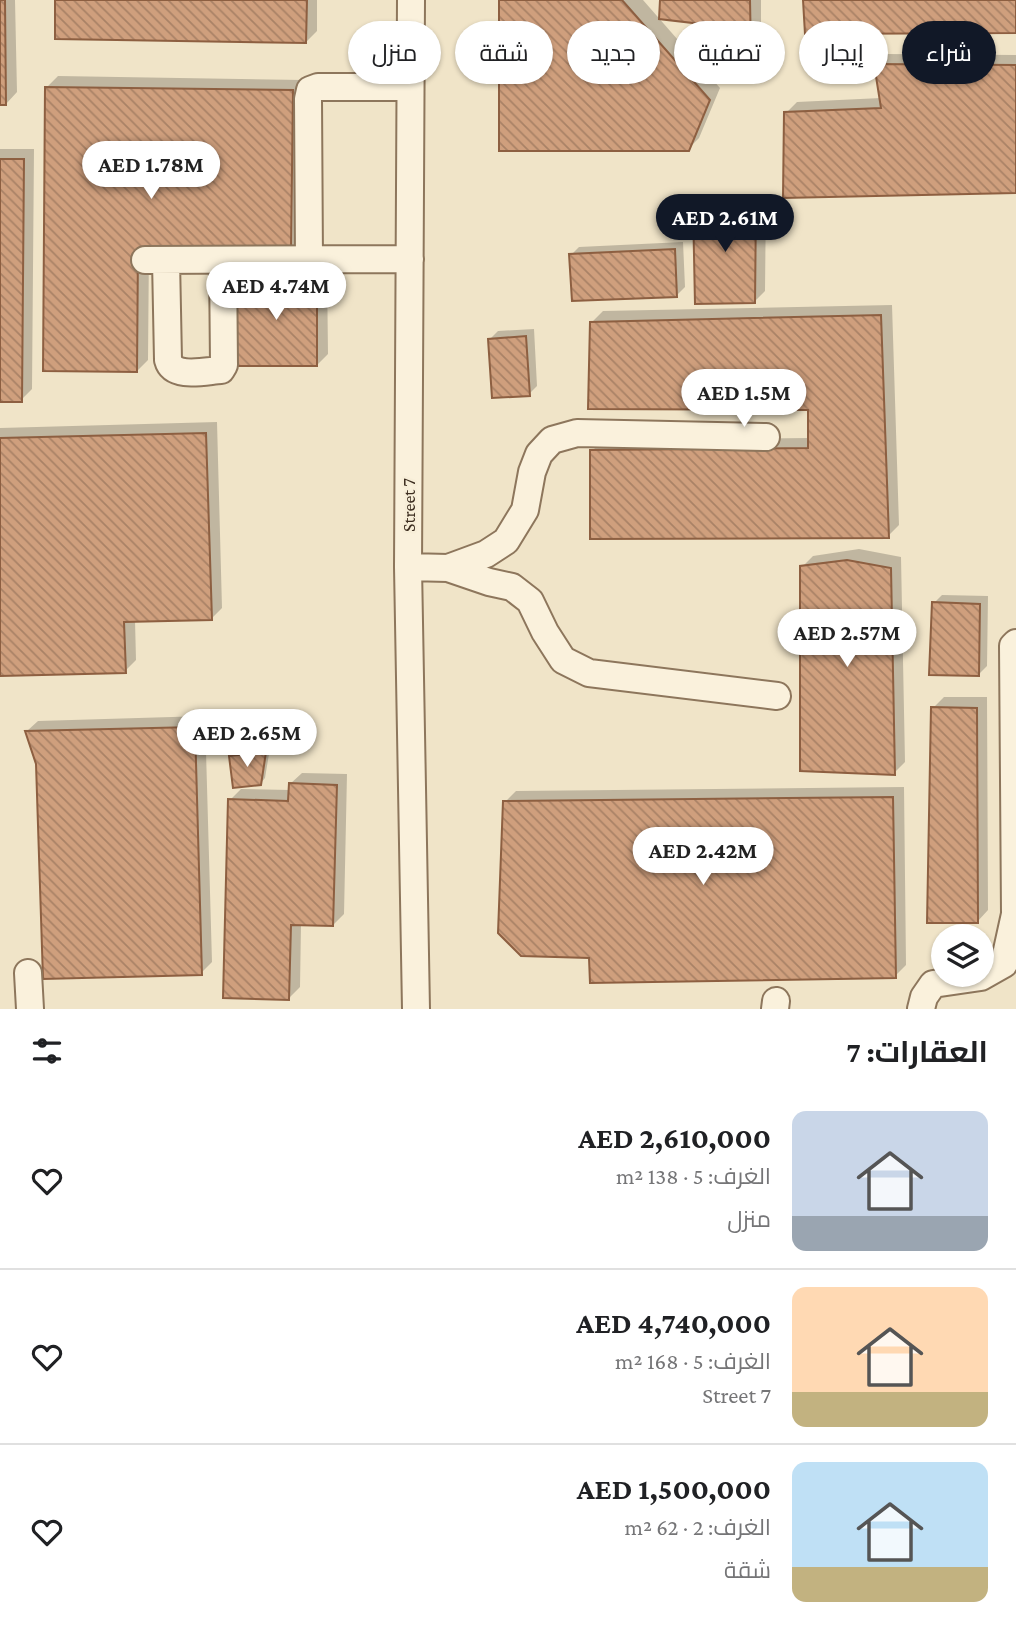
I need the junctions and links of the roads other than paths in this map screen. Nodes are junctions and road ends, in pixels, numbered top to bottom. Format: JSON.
{"nodes":[{"id":1,"x":411,"y":0,"type":"edge"},
{"id":2,"x":410,"y":87,"type":"junction"},
{"id":3,"x":410,"y":259,"type":"junction"},
{"id":4,"x":223,"y":260,"type":"junction"},
{"id":5,"x":309,"y":260,"type":"junction"},
{"id":6,"x":766,"y":437,"type":"dead end"},
{"id":7,"x":408,"y":567,"type":"junction"},
{"id":8,"x":449,"y":568,"type":"junction"},
{"id":9,"x":1016,"y":643,"type":"edge"},
{"id":10,"x":777,"y":696,"type":"dead end"},
{"id":11,"x":1014,"y":934,"type":"edge"},
{"id":12,"x":28,"y":973,"type":"dead end"},
{"id":13,"x":30,"y":1009,"type":"edge"},
{"id":14,"x":416,"y":1009,"type":"edge"},
{"id":15,"x":921,"y":1009,"type":"edge"}],
"edges":[{"from":1,"to":2,"type":"street","name":"Street 7"},
{"from":2,"to":3,"type":"street","name":"Street 7"},
{"from":2,"to":5,"type":"street"},
{"from":3,"to":5,"type":"street"},
{"from":3,"to":7,"type":"street","name":"Street 7"},
{"from":4,"to":4,"type":"street"},
{"from":4,"to":5,"type":"street"},
{"from":6,"to":8,"type":"street"},
{"from":7,"to":8,"type":"street"},
{"from":7,"to":14,"type":"street","name":"Street 7"},
{"from":8,"to":10,"type":"street"},
{"from":9,"to":11,"type":"street"},
{"from":11,"to":15,"type":"street"},
{"from":12,"to":13,"type":"street"}]}
